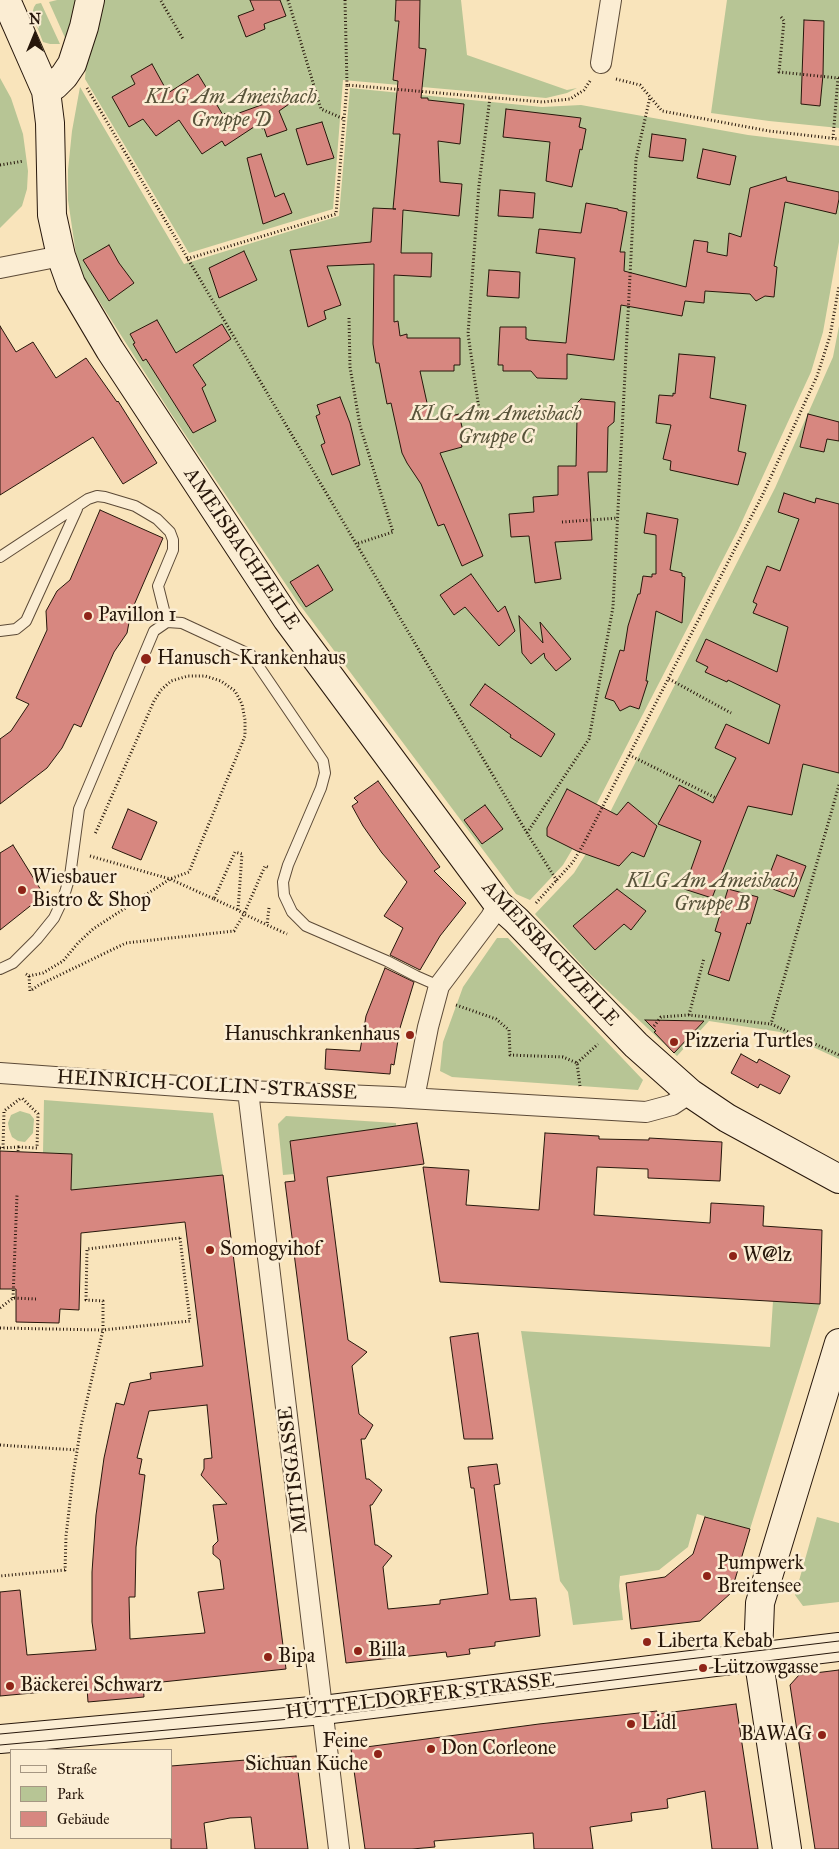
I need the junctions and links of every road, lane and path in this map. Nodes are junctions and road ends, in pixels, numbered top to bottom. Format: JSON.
{"nodes":[{"id":1,"x":6,"y":0,"type":"edge"},
{"id":2,"x":90,"y":0,"type":"edge"},
{"id":3,"x":161,"y":0,"type":"edge"},
{"id":4,"x":288,"y":0,"type":"edge"},
{"id":5,"x":346,"y":0,"type":"edge"},
{"id":6,"x":611,"y":0,"type":"edge"},
{"id":7,"x":781,"y":17,"type":"dead end"},
{"id":8,"x":183,"y":39,"type":"dead end"},
{"id":9,"x":601,"y":63,"type":"junction"},
{"id":10,"x":838,"y":78,"type":"edge"},
{"id":11,"x":347,"y":85,"type":"junction"},
{"id":12,"x":46,"y":91,"type":"junction"},
{"id":13,"x":490,"y":97,"type":"junction"},
{"id":14,"x":650,"y":97,"type":"junction"},
{"id":15,"x":95,"y":102,"type":"dead end"},
{"id":16,"x":344,"y":118,"type":"junction"},
{"id":17,"x":833,"y":138,"type":"junction"},
{"id":18,"x":839,"y":139,"type":"edge"},
{"id":19,"x":27,"y":160,"type":"dead end"},
{"id":20,"x":0,"y":165,"type":"edge"},
{"id":21,"x":61,"y":256,"type":"junction"},
{"id":22,"x":187,"y":259,"type":"junction"},
{"id":23,"x":0,"y":268,"type":"edge"},
{"id":24,"x":839,"y":286,"type":"edge"},
{"id":25,"x":349,"y":318,"type":"dead end"},
{"id":26,"x":479,"y":408,"type":"dead end"},
{"id":27,"x":77,"y":508,"type":"junction"},
{"id":28,"x":618,"y":518,"type":"junction"},
{"id":29,"x":562,"y":522,"type":"dead end"},
{"id":30,"x":356,"y":544,"type":"junction"},
{"id":31,"x":0,"y":557,"type":"edge"},
{"id":32,"x":167,"y":622,"type":"junction"},
{"id":33,"x":0,"y":631,"type":"edge"},
{"id":34,"x":669,"y":679,"type":"junction"},
{"id":35,"x":731,"y":713,"type":"dead end"},
{"id":36,"x":630,"y":755,"type":"junction"},
{"id":37,"x":839,"y":785,"type":"edge"},
{"id":38,"x":716,"y":798,"type":"dead end"},
{"id":39,"x":526,"y":833,"type":"junction"},
{"id":40,"x":86,"y":855,"type":"junction"},
{"id":41,"x":73,"y":856,"type":"junction"},
{"id":42,"x":170,"y":878,"type":"junction"},
{"id":43,"x":271,"y":878,"type":"dead end"},
{"id":44,"x":557,"y":881,"type":"junction"},
{"id":45,"x":214,"y":900,"type":"junction"},
{"id":46,"x":269,"y":906,"type":"dead end"},
{"id":47,"x":238,"y":910,"type":"junction"},
{"id":48,"x":507,"y":912,"type":"junction"},
{"id":49,"x":244,"y":914,"type":"junction"},
{"id":50,"x":268,"y":925,"type":"junction"},
{"id":51,"x":294,"y":937,"type":"dead end"},
{"id":52,"x":704,"y":958,"type":"dead end"},
{"id":53,"x":13,"y":963,"type":"junction"},
{"id":54,"x":0,"y":969,"type":"edge"},
{"id":55,"x":28,"y":976,"type":"junction"},
{"id":56,"x":439,"y":986,"type":"junction"},
{"id":57,"x":453,"y":1004,"type":"dead end"},
{"id":58,"x":689,"y":1015,"type":"junction"},
{"id":59,"x":771,"y":1024,"type":"junction"},
{"id":60,"x":599,"y":1044,"type":"dead end"},
{"id":61,"x":636,"y":1045,"type":"junction"},
{"id":62,"x":839,"y":1055,"type":"edge"},
{"id":63,"x":578,"y":1063,"type":"junction"},
{"id":64,"x":0,"y":1073,"type":"edge"},
{"id":65,"x":22,"y":1075,"type":"junction"},
{"id":66,"x":248,"y":1091,"type":"junction"},
{"id":67,"x":581,"y":1091,"type":"dead end"},
{"id":68,"x":690,"y":1093,"type":"junction"},
{"id":69,"x":22,"y":1097,"type":"junction"},
{"id":70,"x":414,"y":1098,"type":"junction"},
{"id":71,"x":2,"y":1148,"type":"edge"},
{"id":72,"x":839,"y":1180,"type":"edge"},
{"id":73,"x":17,"y":1195,"type":"dead end"},
{"id":74,"x":13,"y":1298,"type":"junction"},
{"id":75,"x":36,"y":1299,"type":"dead end"},
{"id":76,"x":79,"y":1300,"type":"dead end"},
{"id":77,"x":86,"y":1300,"type":"junction"},
{"id":78,"x":0,"y":1308,"type":"edge"},
{"id":79,"x":0,"y":1328,"type":"edge"},
{"id":80,"x":103,"y":1330,"type":"junction"},
{"id":81,"x":839,"y":1343,"type":"edge"},
{"id":82,"x":0,"y":1445,"type":"edge"},
{"id":83,"x":77,"y":1450,"type":"junction"},
{"id":84,"x":0,"y":1576,"type":"edge"},
{"id":85,"x":839,"y":1647,"type":"edge"},
{"id":86,"x":758,"y":1656,"type":"junction"},
{"id":87,"x":323,"y":1710,"type":"junction"},
{"id":88,"x":0,"y":1739,"type":"edge"},
{"id":89,"x":339,"y":1849,"type":"edge"},
{"id":90,"x":787,"y":1849,"type":"edge"}],
"edges":[{"from":1,"to":12,"type":"street","name":"AMEISBACHZEILE"},
{"from":2,"to":12,"type":"street"},
{"from":3,"to":8,"type":"path"},
{"from":4,"to":16,"type":"path"},
{"from":5,"to":11,"type":"path"},
{"from":6,"to":9,"type":"street"},
{"from":7,"to":10,"type":"path"},
{"from":9,"to":13,"type":"path"},
{"from":9,"to":14,"type":"path"},
{"from":10,"to":17,"type":"path"},
{"from":11,"to":13,"type":"path"},
{"from":11,"to":16,"type":"path"},
{"from":12,"to":21,"type":"street","name":"AMEISBACHZEILE"},
{"from":13,"to":26,"type":"path"},
{"from":14,"to":17,"type":"path"},
{"from":14,"to":28,"type":"path"},
{"from":15,"to":22,"type":"path"},
{"from":16,"to":22,"type":"path"},
{"from":17,"to":18,"type":"path"},
{"from":19,"to":20,"type":"path"},
{"from":21,"to":23,"type":"street"},
{"from":21,"to":48,"type":"street","name":"AMEISBACHZEILE"},
{"from":22,"to":30,"type":"path"},
{"from":24,"to":34,"type":"path"},
{"from":25,"to":30,"type":"path"},
{"from":27,"to":31,"type":"lane"},
{"from":27,"to":32,"type":"lane"},
{"from":27,"to":33,"type":"lane"},
{"from":28,"to":29,"type":"path"},
{"from":28,"to":39,"type":"path"},
{"from":30,"to":39,"type":"path"},
{"from":32,"to":41,"type":"lane"},
{"from":32,"to":56,"type":"lane"},
{"from":34,"to":35,"type":"path"},
{"from":34,"to":36,"type":"path"},
{"from":36,"to":38,"type":"path"},
{"from":36,"to":44,"type":"path"},
{"from":37,"to":59,"type":"path"},
{"from":39,"to":44,"type":"path"},
{"from":40,"to":41,"type":"path"},
{"from":40,"to":42,"type":"path"},
{"from":40,"to":42,"type":"path"},
{"from":41,"to":53,"type":"lane"},
{"from":42,"to":45,"type":"path"},
{"from":42,"to":55,"type":"path"},
{"from":43,"to":49,"type":"path"},
{"from":44,"to":48,"type":"path"},
{"from":45,"to":47,"type":"path"},
{"from":45,"to":47,"type":"path"},
{"from":46,"to":50,"type":"path"},
{"from":47,"to":49,"type":"path"},
{"from":48,"to":56,"type":"street"},
{"from":48,"to":61,"type":"street","name":"AMEISBACHZEILE"},
{"from":49,"to":50,"type":"path"},
{"from":49,"to":55,"type":"path"},
{"from":50,"to":51,"type":"path"},
{"from":52,"to":58,"type":"path"},
{"from":53,"to":54,"type":"lane"},
{"from":53,"to":55,"type":"path"},
{"from":56,"to":70,"type":"street"},
{"from":57,"to":63,"type":"path"},
{"from":58,"to":59,"type":"path"},
{"from":58,"to":61,"type":"path"},
{"from":59,"to":62,"type":"path"},
{"from":60,"to":63,"type":"path"},
{"from":61,"to":68,"type":"street","name":"AMEISBACHZEILE"},
{"from":63,"to":67,"type":"path"},
{"from":64,"to":65,"type":"street","name":"HEINRICH-COLLIN-STRASSE"},
{"from":65,"to":66,"type":"street","name":"HEINRICH-COLLIN-STRASSE"},
{"from":65,"to":69,"type":"path"},
{"from":66,"to":70,"type":"street","name":"HEINRICH-COLLIN-STRASSE"},
{"from":66,"to":87,"type":"street","name":"MITISGASSE"},
{"from":68,"to":70,"type":"street","name":"HEINRICH-COLLIN-STRASSE"},
{"from":68,"to":72,"type":"street","name":"AMEISBACHZEILE"},
{"from":69,"to":71,"type":"path"},
{"from":69,"to":71,"type":"path"},
{"from":73,"to":74,"type":"path"},
{"from":74,"to":75,"type":"path"},
{"from":74,"to":78,"type":"path"},
{"from":76,"to":77,"type":"path"},
{"from":77,"to":80,"type":"path"},
{"from":77,"to":80,"type":"path"},
{"from":79,"to":80,"type":"path"},
{"from":80,"to":83,"type":"path"},
{"from":81,"to":86,"type":"street"},
{"from":82,"to":83,"type":"path"},
{"from":83,"to":84,"type":"path"},
{"from":85,"to":86,"type":"street","name":"HÜTTELDORFER STRASSE"},
{"from":86,"to":87,"type":"street","name":"HÜTTELDORFER STRASSE"},
{"from":86,"to":90,"type":"street"},
{"from":87,"to":88,"type":"street","name":"HÜTTELDORFER STRASSE"},
{"from":87,"to":89,"type":"street","name":"MITISGASSE"}]}
